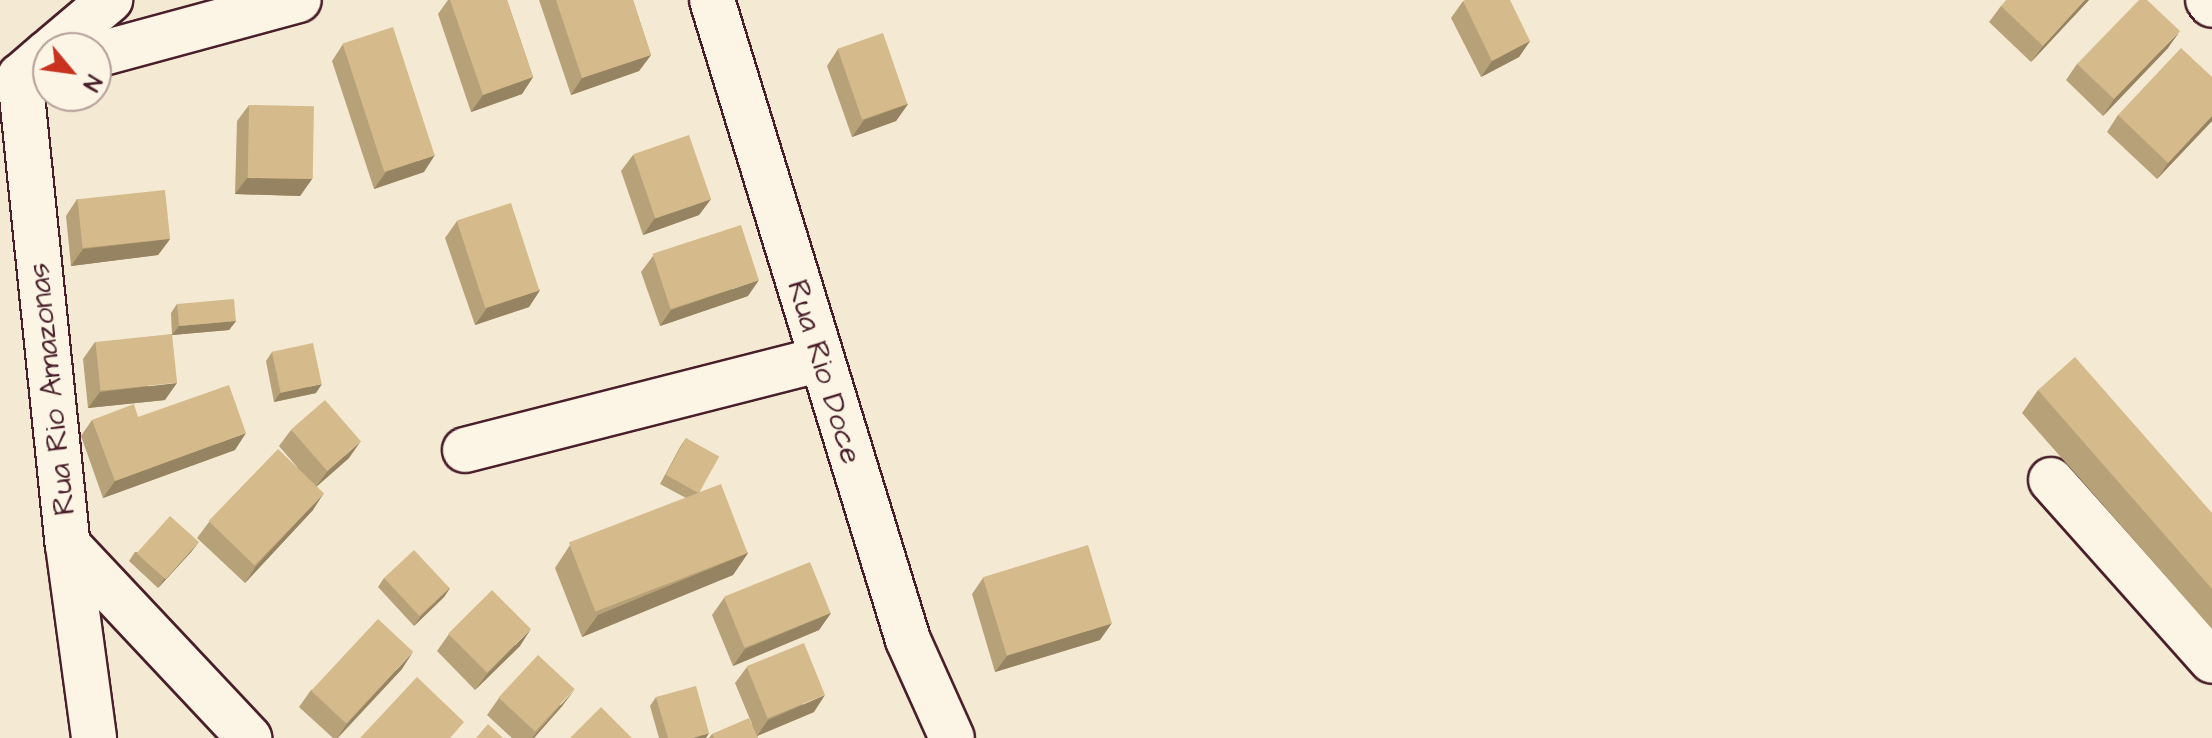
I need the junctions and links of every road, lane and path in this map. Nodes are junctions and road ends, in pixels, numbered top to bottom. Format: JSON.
{"nodes":[{"id":1,"x":110,"y":0,"type":"edge"},
{"id":2,"x":299,"y":0,"type":"edge"},
{"id":3,"x":712,"y":0,"type":"edge"},
{"id":4,"x":2208,"y":0,"type":"edge"},
{"id":5,"x":2212,"y":5,"type":"edge"},
{"id":6,"x":72,"y":32,"type":"edge"},
{"id":7,"x":112,"y":51,"type":"edge"},
{"id":8,"x":29,"y":69,"type":"edge"},
{"id":9,"x":819,"y":360,"type":"junction"},
{"id":10,"x":465,"y":450,"type":"dead end"},
{"id":11,"x":2051,"y":480,"type":"dead end"},
{"id":12,"x":68,"y":545,"type":"junction"},
{"id":13,"x":2212,"y":661,"type":"edge"},
{"id":14,"x":94,"y":738,"type":"edge"},
{"id":15,"x":249,"y":738,"type":"edge"},
{"id":16,"x":952,"y":738,"type":"edge"}],
"edges":[{"from":1,"to":6,"type":"street"},
{"from":2,"to":7,"type":"street"},
{"from":3,"to":9,"type":"street","name":"Rua Rio Doce"},
{"from":4,"to":5,"type":"street"},
{"from":8,"to":12,"type":"street","name":"Rua Rio Amazonas"},
{"from":9,"to":10,"type":"street"},
{"from":9,"to":16,"type":"street","name":"Rua Rio Doce"},
{"from":11,"to":13,"type":"street"},
{"from":12,"to":14,"type":"street","name":"Rua Rio Amazonas"},
{"from":12,"to":15,"type":"street"}]}
